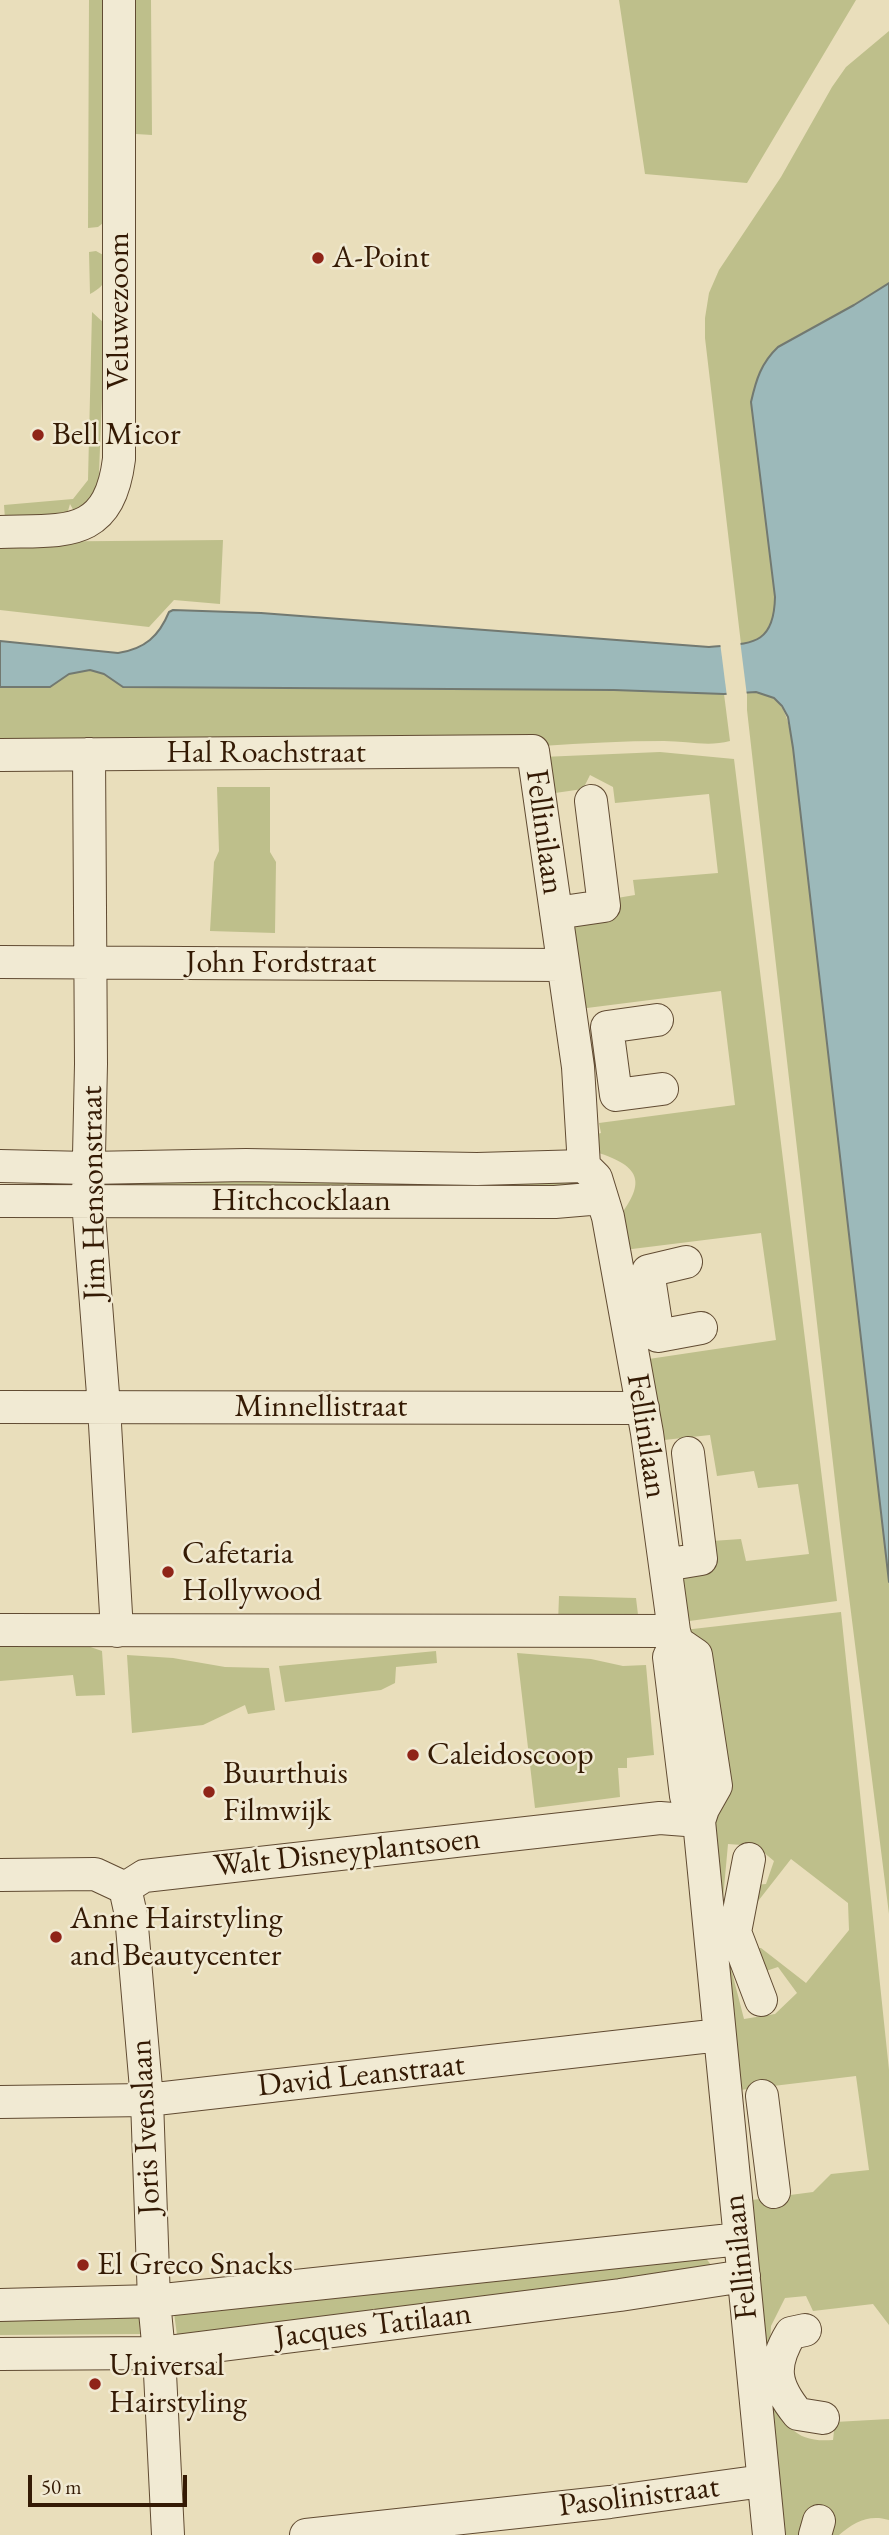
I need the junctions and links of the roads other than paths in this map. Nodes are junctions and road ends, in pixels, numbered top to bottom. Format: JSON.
{"nodes":[{"id":1,"x":119,"y":0,"type":"edge"},
{"id":2,"x":0,"y":532,"type":"edge"},
{"id":3,"x":533,"y":751,"type":"joint"},
{"id":4,"x":89,"y":754,"type":"junction"},
{"id":5,"x":0,"y":755,"type":"edge"},
{"id":6,"x":591,"y":801,"type":"dead end"},
{"id":7,"x":556,"y":913,"type":"junction"},
{"id":8,"x":0,"y":962,"type":"edge"},
{"id":9,"x":91,"y":962,"type":"junction"},
{"id":10,"x":562,"y":965,"type":"junction"},
{"id":11,"x":657,"y":1020,"type":"dead end"},
{"id":12,"x":612,"y":1063,"type":"junction"},
{"id":13,"x":578,"y":1068,"type":"junction"},
{"id":14,"x":662,"y":1089,"type":"dead end"},
{"id":15,"x":0,"y":1166,"type":"edge"},
{"id":16,"x":584,"y":1166,"type":"junction"},
{"id":17,"x":88,"y":1168,"type":"junction"},
{"id":18,"x":602,"y":1198,"type":"junction"},
{"id":19,"x":88,"y":1200,"type":"junction"},
{"id":20,"x":0,"y":1201,"type":"edge"},
{"id":21,"x":686,"y":1262,"type":"dead end"},
{"id":22,"x":638,"y":1305,"type":"junction"},
{"id":23,"x":701,"y":1328,"type":"dead end"},
{"id":24,"x":0,"y":1407,"type":"edge"},
{"id":25,"x":104,"y":1407,"type":"junction"},
{"id":26,"x":643,"y":1408,"type":"junction"},
{"id":27,"x":688,"y":1453,"type":"dead end"},
{"id":28,"x":665,"y":1565,"type":"junction"},
{"id":29,"x":0,"y":1630,"type":"edge"},
{"id":30,"x":117,"y":1631,"type":"junction"},
{"id":31,"x":676,"y":1637,"type":"junction"},
{"id":32,"x":701,"y":1815,"type":"junction"},
{"id":33,"x":749,"y":1859,"type":"dead end"},
{"id":34,"x":0,"y":1875,"type":"edge"},
{"id":35,"x":125,"y":1888,"type":"junction"},
{"id":36,"x":723,"y":1933,"type":"junction"},
{"id":37,"x":761,"y":2000,"type":"dead end"},
{"id":38,"x":720,"y":2035,"type":"junction"},
{"id":39,"x":762,"y":2096,"type":"dead end"},
{"id":40,"x":147,"y":2100,"type":"junction"},
{"id":41,"x":0,"y":2102,"type":"edge"},
{"id":42,"x":766,"y":2130,"type":"junction"},
{"id":43,"x":729,"y":2135,"type":"junction"},
{"id":44,"x":774,"y":2192,"type":"dead end"},
{"id":45,"x":740,"y":2239,"type":"junction"},
{"id":46,"x":744,"y":2276,"type":"junction"},
{"id":47,"x":154,"y":2301,"type":"junction"},
{"id":48,"x":0,"y":2305,"type":"edge"},
{"id":49,"x":806,"y":2330,"type":"dead end"},
{"id":50,"x":159,"y":2353,"type":"junction"},
{"id":51,"x":0,"y":2354,"type":"edge"},
{"id":52,"x":766,"y":2378,"type":"junction"},
{"id":53,"x":823,"y":2418,"type":"dead end"},
{"id":54,"x":763,"y":2481,"type":"junction"},
{"id":55,"x":168,"y":2535,"type":"edge"},
{"id":56,"x":306,"y":2535,"type":"edge"},
{"id":57,"x":769,"y":2535,"type":"edge"}],
"edges":[{"from":1,"to":2,"type":"street","name":"Veluwezoom"},
{"from":3,"to":4,"type":"street","name":"Hal Roachstraat"},
{"from":3,"to":7,"type":"street","name":"Fellinilaan"},
{"from":4,"to":5,"type":"street","name":"Hal Roachstraat"},
{"from":4,"to":9,"type":"street","name":"Jim Hensonstraat"},
{"from":6,"to":7,"type":"street","name":"Fellinilaan"},
{"from":7,"to":10,"type":"street","name":"Fellinilaan"},
{"from":8,"to":9,"type":"street","name":"John Fordstraat"},
{"from":9,"to":10,"type":"street","name":"John Fordstraat"},
{"from":9,"to":17,"type":"street","name":"Jim Hensonstraat"},
{"from":10,"to":13,"type":"street","name":"Fellinilaan"},
{"from":11,"to":12,"type":"street"},
{"from":12,"to":13,"type":"street"},
{"from":12,"to":14,"type":"street"},
{"from":13,"to":16,"type":"street","name":"Fellinilaan"},
{"from":15,"to":17,"type":"street","name":"Hitchcocklaan"},
{"from":16,"to":17,"type":"street","name":"Hitchcocklaan"},
{"from":16,"to":18,"type":"street","name":"Fellinilaan"},
{"from":17,"to":19,"type":"street","name":"Jim Hensonstraat"},
{"from":18,"to":19,"type":"street","name":"Hitchcocklaan"},
{"from":18,"to":22,"type":"street","name":"Fellinilaan"},
{"from":19,"to":20,"type":"street","name":"Hitchcocklaan"},
{"from":19,"to":25,"type":"street","name":"Jim Hensonstraat"},
{"from":21,"to":22,"type":"street","name":"Fellinilaan"},
{"from":22,"to":23,"type":"street","name":"Fellinilaan"},
{"from":22,"to":26,"type":"street","name":"Fellinilaan"},
{"from":24,"to":25,"type":"street","name":"Minnellistraat"},
{"from":25,"to":26,"type":"street","name":"Minnellistraat"},
{"from":25,"to":30,"type":"street","name":"Jim Hensonstraat"},
{"from":26,"to":28,"type":"street","name":"Fellinilaan"},
{"from":27,"to":28,"type":"street","name":"Fellinilaan"},
{"from":28,"to":31,"type":"street","name":"Fellinilaan"},
{"from":29,"to":30,"type":"street"},
{"from":30,"to":31,"type":"street"},
{"from":31,"to":32,"type":"street","name":"Fellinilaan"},
{"from":32,"to":35,"type":"street","name":"Walt Disneyplantsoen"},
{"from":32,"to":36,"type":"street","name":"Fellinilaan"},
{"from":33,"to":36,"type":"street","name":"Fellinilaan"},
{"from":34,"to":35,"type":"street"},
{"from":35,"to":40,"type":"street","name":"Joris Ivenslaan"},
{"from":36,"to":37,"type":"street","name":"Fellinilaan"},
{"from":36,"to":38,"type":"street","name":"Fellinilaan"},
{"from":38,"to":40,"type":"street","name":"David Leanstraat"},
{"from":38,"to":43,"type":"street","name":"Fellinilaan"},
{"from":39,"to":42,"type":"street","name":"Fellinilaan"},
{"from":40,"to":41,"type":"street","name":"David Leanstraat"},
{"from":40,"to":47,"type":"street","name":"Joris Ivenslaan"},
{"from":42,"to":43,"type":"street"},
{"from":42,"to":44,"type":"street","name":"Fellinilaan"},
{"from":43,"to":45,"type":"street","name":"Fellinilaan"},
{"from":45,"to":46,"type":"street","name":"Fellinilaan"},
{"from":45,"to":47,"type":"street","name":"Jacques Tatilaan"},
{"from":46,"to":50,"type":"street","name":"Jacques Tatilaan"},
{"from":46,"to":52,"type":"street","name":"Fellinilaan"},
{"from":47,"to":48,"type":"street","name":"Jacques Tatilaan"},
{"from":47,"to":50,"type":"street","name":"Joris Ivenslaan"},
{"from":49,"to":52,"type":"street","name":"Fellinilaan"},
{"from":50,"to":51,"type":"street","name":"Jacques Tatilaan"},
{"from":50,"to":55,"type":"street","name":"Joris Ivenslaan"},
{"from":52,"to":53,"type":"street","name":"Fellinilaan"},
{"from":52,"to":54,"type":"street","name":"Fellinilaan"},
{"from":54,"to":56,"type":"street","name":"Pasolinistraat"},
{"from":54,"to":57,"type":"street","name":"Fellinilaan"}]}
